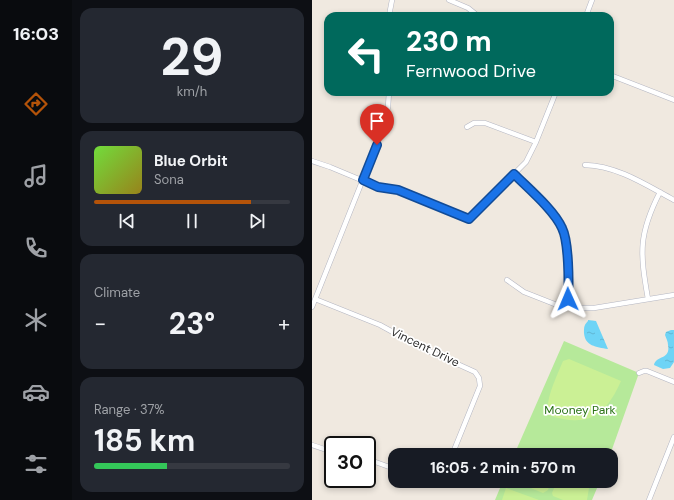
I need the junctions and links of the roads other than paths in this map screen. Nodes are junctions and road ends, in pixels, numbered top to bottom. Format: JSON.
{"nodes":[{"id":1,"x":392,"y":0,"type":"edge"},
{"id":2,"x":449,"y":0,"type":"edge"},
{"id":3,"x":592,"y":0,"type":"edge"},
{"id":4,"x":390,"y":12,"type":"edge"},
{"id":5,"x":473,"y":12,"type":"edge"},
{"id":6,"x":588,"y":12,"type":"edge"},
{"id":7,"x":614,"y":77,"type":"edge"},
{"id":8,"x":389,"y":96,"type":"edge"},
{"id":9,"x":554,"y":96,"type":"edge"},
{"id":10,"x":674,"y":100,"type":"edge"},
{"id":11,"x":467,"y":127,"type":"dead end"},
{"id":12,"x":536,"y":142,"type":"junction"},
{"id":13,"x":312,"y":162,"type":"edge"},
{"id":14,"x":586,"y":165,"type":"dead end"},
{"id":15,"x":514,"y":174,"type":"junction"},
{"id":16,"x":363,"y":180,"type":"junction"},
{"id":17,"x":660,"y":192,"type":"junction"},
{"id":18,"x":674,"y":200,"type":"edge"},
{"id":19,"x":507,"y":280,"type":"dead end"},
{"id":20,"x":674,"y":295,"type":"edge"},
{"id":21,"x":315,"y":299,"type":"junction"},
{"id":22,"x":648,"y":299,"type":"junction"},
{"id":23,"x":312,"y":307,"type":"edge"},
{"id":24,"x":566,"y":307,"type":"junction"},
{"id":25,"x":640,"y":373,"type":"dead end"},
{"id":26,"x":674,"y":382,"type":"edge"},
{"id":27,"x":674,"y":437,"type":"edge"},
{"id":28,"x":312,"y":445,"type":"edge"},
{"id":29,"x":455,"y":448,"type":"edge"},
{"id":30,"x":324,"y":449,"type":"edge"},
{"id":31,"x":376,"y":462,"type":"edge"},
{"id":32,"x":388,"y":466,"type":"edge"},
{"id":33,"x":649,"y":500,"type":"edge"}],
"edges":[{"from":1,"to":4,"type":"street"},
{"from":2,"to":5,"type":"street"},
{"from":3,"to":6,"type":"street"},
{"from":7,"to":10,"type":"street"},
{"from":8,"to":16,"type":"street"},
{"from":9,"to":12,"type":"street"},
{"from":11,"to":12,"type":"street"},
{"from":12,"to":15,"type":"street"},
{"from":13,"to":16,"type":"street"},
{"from":14,"to":17,"type":"street"},
{"from":15,"to":16,"type":"street"},
{"from":15,"to":24,"type":"street"},
{"from":16,"to":21,"type":"street"},
{"from":17,"to":18,"type":"street"},
{"from":17,"to":22,"type":"street"},
{"from":19,"to":24,"type":"street"},
{"from":20,"to":22,"type":"street"},
{"from":21,"to":23,"type":"street"},
{"from":21,"to":29,"type":"street","name":"Vincent Drive"},
{"from":22,"to":24,"type":"street"},
{"from":25,"to":26,"type":"street"},
{"from":27,"to":33,"type":"street"},
{"from":28,"to":30,"type":"street"},
{"from":31,"to":32,"type":"street"}]}
